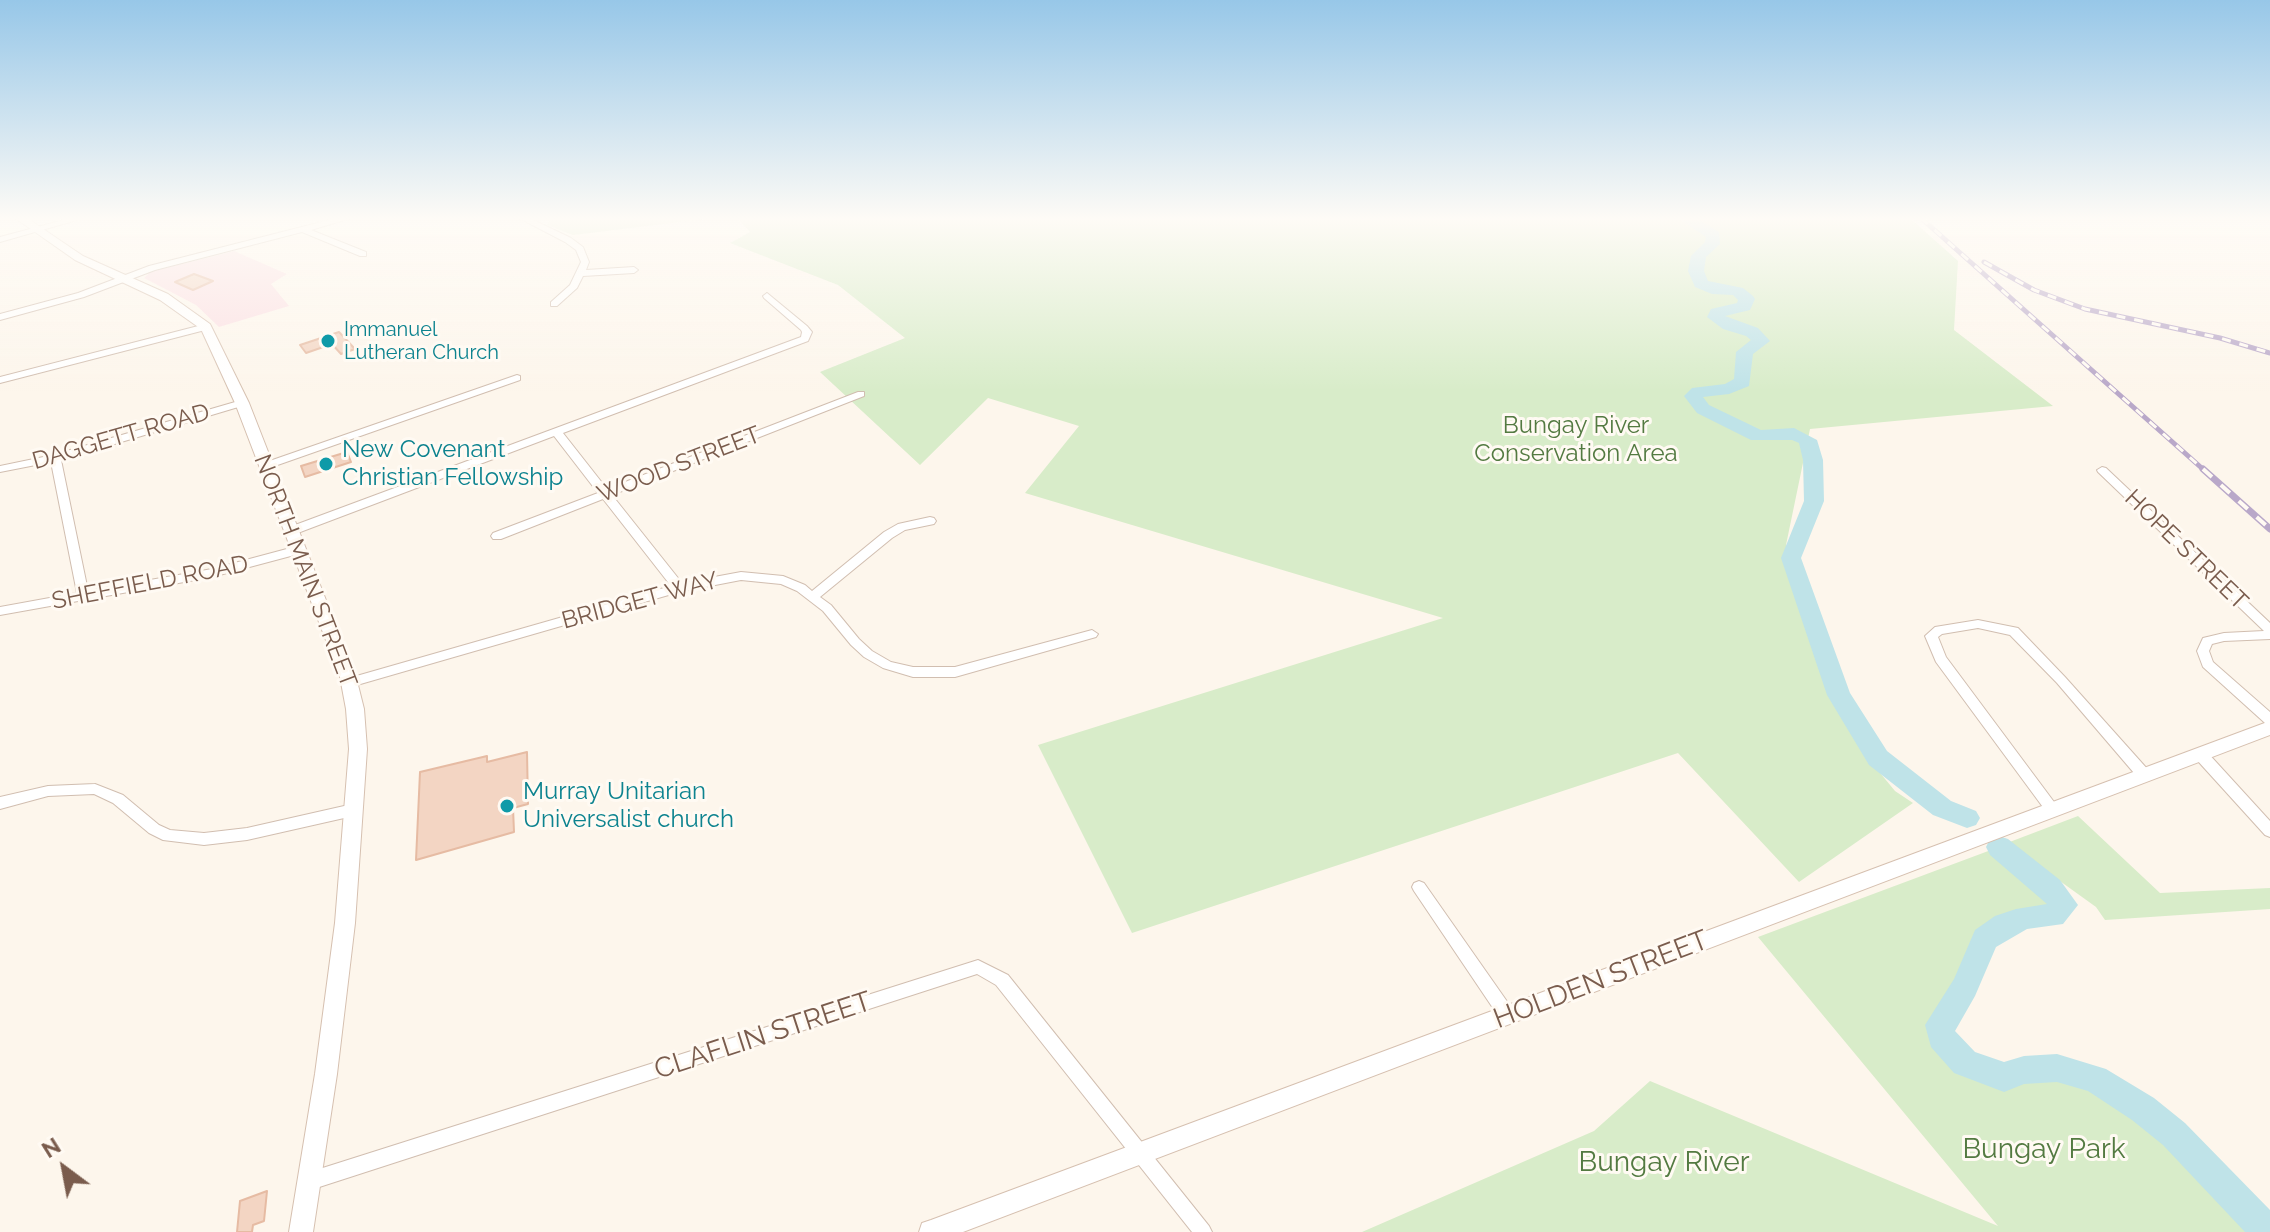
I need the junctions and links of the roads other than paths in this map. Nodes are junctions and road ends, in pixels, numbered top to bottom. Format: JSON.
{"nodes":[{"id":1,"x":112,"y":275,"type":"edge"},
{"id":2,"x":133,"y":275,"type":"edge"},
{"id":3,"x":580,"y":275,"type":"edge"},
{"id":4,"x":121,"y":280,"type":"junction"},
{"id":5,"x":767,"y":296,"type":"dead end"},
{"id":6,"x":554,"y":304,"type":"dead end"},
{"id":7,"x":0,"y":317,"type":"edge"},
{"id":8,"x":206,"y":327,"type":"junction"},
{"id":9,"x":517,"y":378,"type":"dead end"},
{"id":10,"x":0,"y":380,"type":"edge"},
{"id":11,"x":861,"y":394,"type":"dead end"},
{"id":12,"x":242,"y":403,"type":"junction"},
{"id":13,"x":558,"y":434,"type":"junction"},
{"id":14,"x":55,"y":458,"type":"junction"},
{"id":15,"x":265,"y":466,"type":"junction"},
{"id":16,"x":0,"y":469,"type":"edge"},
{"id":17,"x":2102,"y":470,"type":"dead end"},
{"id":18,"x":605,"y":494,"type":"junction"},
{"id":19,"x":930,"y":521,"type":"dead end"},
{"id":20,"x":291,"y":531,"type":"junction"},
{"id":21,"x":497,"y":536,"type":"dead end"},
{"id":22,"x":298,"y":550,"type":"junction"},
{"id":23,"x":679,"y":588,"type":"junction"},
{"id":24,"x":83,"y":596,"type":"junction"},
{"id":25,"x":813,"y":596,"type":"junction"},
{"id":26,"x":0,"y":611,"type":"edge"},
{"id":27,"x":2270,"y":632,"type":"edge"},
{"id":28,"x":1092,"y":634,"type":"dead end"},
{"id":29,"x":350,"y":682,"type":"junction"},
{"id":30,"x":2270,"y":720,"type":"edge"},
{"id":31,"x":2270,"y":728,"type":"edge"},
{"id":32,"x":2201,"y":755,"type":"junction"},
{"id":33,"x":2145,"y":776,"type":"junction"},
{"id":34,"x":0,"y":803,"type":"edge"},
{"id":35,"x":353,"y":810,"type":"junction"},
{"id":36,"x":2053,"y":810,"type":"junction"},
{"id":37,"x":2270,"y":831,"type":"edge"},
{"id":38,"x":1419,"y":887,"type":"dead end"},
{"id":39,"x":1507,"y":1015,"type":"junction"},
{"id":40,"x":1142,"y":1153,"type":"junction"},
{"id":41,"x":310,"y":1181,"type":"junction"},
{"id":42,"x":301,"y":1232,"type":"edge"},
{"id":43,"x":931,"y":1232,"type":"edge"},
{"id":44,"x":1203,"y":1232,"type":"edge"}],
"edges":[{"from":1,"to":4,"type":"main road","name":"NORTH MAIN STREET"},
{"from":2,"to":4,"type":"street"},
{"from":3,"to":6,"type":"street"},
{"from":4,"to":7,"type":"street"},
{"from":4,"to":8,"type":"main road","name":"NORTH MAIN STREET"},
{"from":5,"to":13,"type":"street"},
{"from":8,"to":10,"type":"street"},
{"from":8,"to":12,"type":"main road","name":"NORTH MAIN STREET"},
{"from":9,"to":15,"type":"street"},
{"from":11,"to":18,"type":"street","name":"WOOD STREET"},
{"from":12,"to":14,"type":"street","name":"DAGGETT ROAD"},
{"from":12,"to":15,"type":"main road","name":"NORTH MAIN STREET"},
{"from":13,"to":18,"type":"street"},
{"from":13,"to":20,"type":"street"},
{"from":14,"to":16,"type":"street","name":"DAGGETT ROAD"},
{"from":14,"to":24,"type":"street"},
{"from":15,"to":20,"type":"main road","name":"NORTH MAIN STREET"},
{"from":17,"to":27,"type":"street","name":"HOPE STREET"},
{"from":18,"to":21,"type":"street","name":"WOOD STREET"},
{"from":18,"to":23,"type":"street"},
{"from":19,"to":25,"type":"street"},
{"from":20,"to":22,"type":"main road","name":"NORTH MAIN STREET"},
{"from":22,"to":24,"type":"street","name":"SHEFFIELD ROAD"},
{"from":22,"to":29,"type":"main road","name":"NORTH MAIN STREET"},
{"from":23,"to":25,"type":"street","name":"BRIDGET WAY"},
{"from":23,"to":29,"type":"street","name":"BRIDGET WAY"},
{"from":24,"to":26,"type":"street","name":"SHEFFIELD ROAD"},
{"from":25,"to":28,"type":"street","name":"BRIDGET WAY"},
{"from":27,"to":30,"type":"street"},
{"from":29,"to":35,"type":"main road","name":"NORTH MAIN STREET"},
{"from":31,"to":32,"type":"main road","name":"HOLDEN STREET"},
{"from":32,"to":33,"type":"main road","name":"HOLDEN STREET"},
{"from":32,"to":37,"type":"street"},
{"from":33,"to":36,"type":"main road","name":"HOLDEN STREET"},
{"from":33,"to":36,"type":"street"},
{"from":34,"to":35,"type":"street"},
{"from":35,"to":41,"type":"main road","name":"NORTH MAIN STREET"},
{"from":36,"to":39,"type":"main road","name":"HOLDEN STREET"},
{"from":38,"to":39,"type":"street"},
{"from":39,"to":40,"type":"main road","name":"HOLDEN STREET"},
{"from":40,"to":41,"type":"street","name":"CLAFLIN STREET"},
{"from":40,"to":43,"type":"main road","name":"HOLDEN STREET"},
{"from":40,"to":44,"type":"street","name":"CLAFLIN STREET"},
{"from":41,"to":42,"type":"main road","name":"NORTH MAIN STREET"}]}
